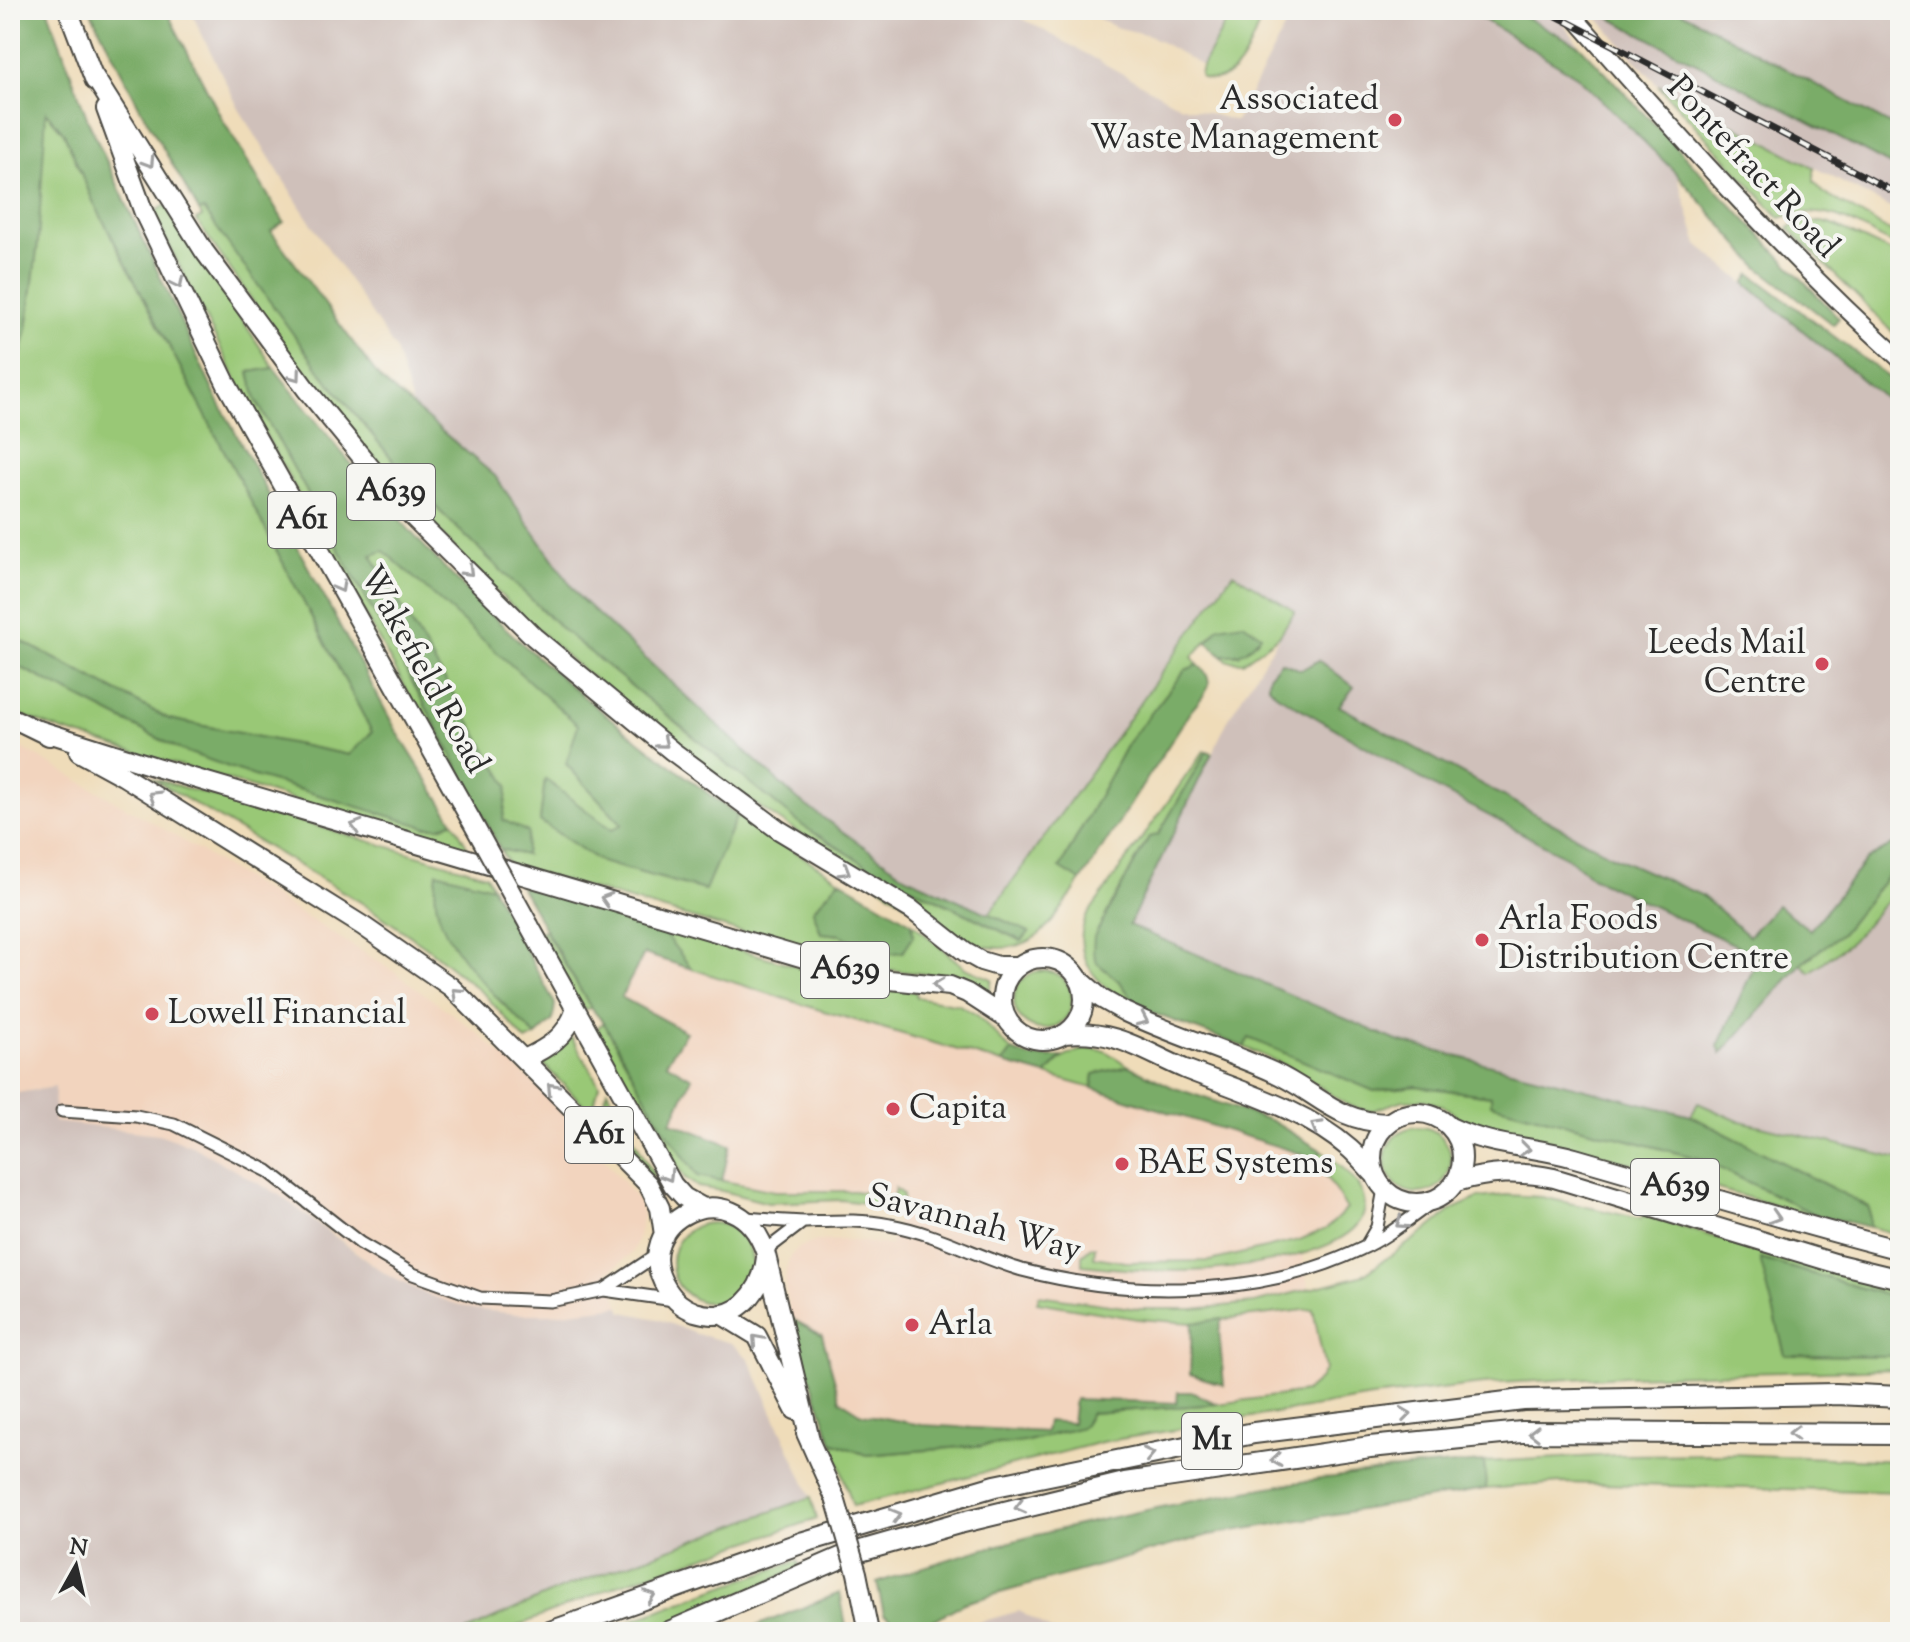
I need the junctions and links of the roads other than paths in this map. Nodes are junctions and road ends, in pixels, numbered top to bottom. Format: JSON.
{"nodes":[{"id":1,"x":68,"y":10,"type":"edge"},
{"id":2,"x":1568,"y":10,"type":"edge"},
{"id":3,"x":92,"y":73,"type":"junction"},
{"id":4,"x":1900,"y":359,"type":"edge"},
{"id":5,"x":10,"y":717,"type":"edge"},
{"id":6,"x":39,"y":730,"type":"junction"},
{"id":7,"x":1019,"y":966,"type":"junction"},
{"id":8,"x":1078,"y":978,"type":"junction"},
{"id":9,"x":575,"y":1011,"type":"junction"},
{"id":10,"x":1007,"y":1019,"type":"junction"},
{"id":11,"x":1064,"y":1034,"type":"junction"},
{"id":12,"x":524,"y":1059,"type":"junction"},
{"id":13,"x":62,"y":1111,"type":"dead end"},
{"id":14,"x":1388,"y":1123,"type":"junction"},
{"id":15,"x":1450,"y":1127,"type":"junction"},
{"id":16,"x":1380,"y":1182,"type":"junction"},
{"id":17,"x":1456,"y":1182,"type":"junction"},
{"id":18,"x":1437,"y":1199,"type":"junction"},
{"id":19,"x":702,"y":1207,"type":"junction"},
{"id":20,"x":745,"y":1218,"type":"junction"},
{"id":21,"x":803,"y":1222,"type":"junction"},
{"id":22,"x":664,"y":1235,"type":"junction"},
{"id":23,"x":1365,"y":1248,"type":"junction"},
{"id":24,"x":1900,"y":1250,"type":"edge"},
{"id":25,"x":658,"y":1254,"type":"junction"},
{"id":26,"x":766,"y":1254,"type":"junction"},
{"id":27,"x":1900,"y":1279,"type":"edge"},
{"id":28,"x":604,"y":1290,"type":"junction"},
{"id":29,"x":674,"y":1300,"type":"junction"},
{"id":30,"x":721,"y":1314,"type":"junction"},
{"id":31,"x":1900,"y":1395,"type":"edge"},
{"id":32,"x":1900,"y":1436,"type":"edge"},
{"id":33,"x":811,"y":1444,"type":"junction"},
{"id":34,"x":550,"y":1632,"type":"edge"},
{"id":35,"x":669,"y":1632,"type":"edge"},
{"id":36,"x":869,"y":1632,"type":"edge"}],
"edges":[{"from":1,"to":3,"type":"main road","name":"Wakefield Road","number":"A61"},
{"from":2,"to":4,"type":"main road","name":"Pontefract Road"},
{"from":3,"to":7,"type":"main road","number":"A639","one_way":true},
{"from":3,"to":9,"type":"main road","name":"Wakefield Road","number":"A61","one_way":true,"bridge":true},
{"from":5,"to":6,"type":"main road","number":"A61"},
{"from":10,"to":6,"type":"main road","number":"A639","one_way":true},
{"from":12,"to":6,"type":"main road","number":"A61","one_way":true},
{"from":7,"to":8,"type":"main road"},
{"from":7,"to":10,"type":"main road"},
{"from":8,"to":11,"type":"main road"},
{"from":8,"to":14,"type":"main road","one_way":true},
{"from":9,"to":12,"type":"main road"},
{"from":9,"to":19,"type":"main road","name":"Wakefield Road","number":"A61","one_way":true},
{"from":10,"to":11,"type":"main road"},
{"from":16,"to":11,"type":"main road","one_way":true},
{"from":22,"to":12,"type":"main road","number":"A61","one_way":true},
{"from":13,"to":28,"type":"street"},
{"from":14,"to":15,"type":"main road"},
{"from":14,"to":16,"type":"main road"},
{"from":15,"to":17,"type":"main road"},
{"from":15,"to":24,"type":"main road","number":"A639","one_way":true},
{"from":16,"to":18,"type":"main road"},
{"from":16,"to":23,"type":"street"},
{"from":17,"to":18,"type":"main road"},
{"from":17,"to":27,"type":"main road","number":"A639"},
{"from":18,"to":23,"type":"street","name":"Savannah Way","one_way":true},
{"from":19,"to":20,"type":"main road","name":"Wakefield Road","number":"A61"},
{"from":19,"to":22,"type":"main road"},
{"from":20,"to":21,"type":"street","name":"Savannah Way"},
{"from":20,"to":26,"type":"main road"},
{"from":21,"to":23,"type":"street","name":"Savannah Way"},
{"from":21,"to":26,"type":"street"},
{"from":22,"to":25,"type":"main road"},
{"from":25,"to":28,"type":"street"},
{"from":25,"to":29,"type":"main road"},
{"from":26,"to":30,"type":"main road"},
{"from":26,"to":33,"type":"main road"},
{"from":28,"to":29,"type":"street"},
{"from":29,"to":30,"type":"main road"},
{"from":33,"to":30,"type":"main road","one_way":true},
{"from":34,"to":31,"type":"highway","number":"M1","one_way":true},
{"from":32,"to":35,"type":"highway","number":"M1","one_way":true},
{"from":33,"to":36,"type":"main road","bridge":true}]}
